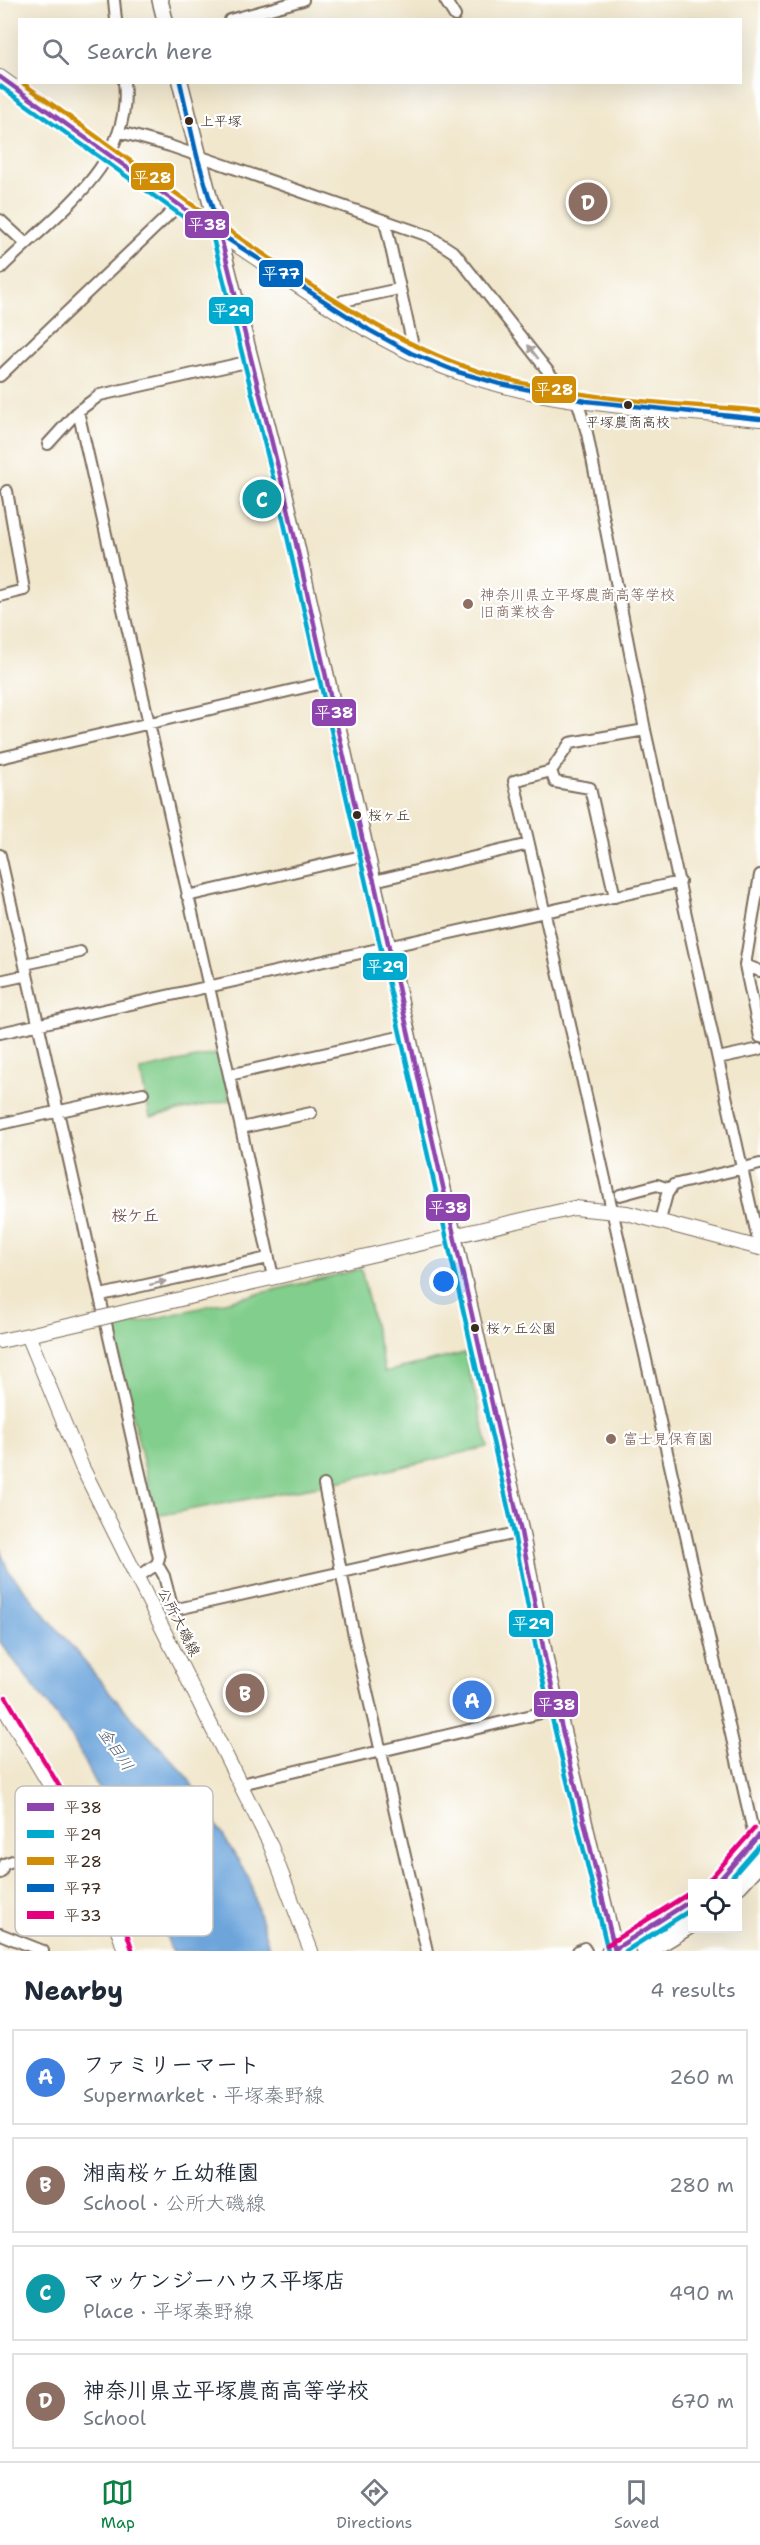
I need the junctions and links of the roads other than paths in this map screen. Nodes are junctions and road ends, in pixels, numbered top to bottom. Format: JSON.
{"nodes":[{"id":1,"x":114,"y":0,"type":"edge"},
{"id":2,"x":160,"y":0,"type":"edge"},
{"id":3,"x":303,"y":0,"type":"edge"},
{"id":4,"x":445,"y":0,"type":"edge"},
{"id":5,"x":455,"y":16,"type":"dead end"},
{"id":6,"x":116,"y":18,"type":"edge"},
{"id":7,"x":164,"y":18,"type":"edge"},
{"id":8,"x":237,"y":18,"type":"edge"},
{"id":9,"x":0,"y":77,"type":"edge"},
{"id":10,"x":124,"y":84,"type":"edge"},
{"id":11,"x":180,"y":84,"type":"edge"},
{"id":12,"x":120,"y":132,"type":"junction"},
{"id":13,"x":108,"y":155,"type":"junction"},
{"id":14,"x":197,"y":156,"type":"junction"},
{"id":15,"x":179,"y":205,"type":"junction"},
{"id":16,"x":0,"y":220,"type":"edge"},
{"id":17,"x":385,"y":221,"type":"junction"},
{"id":18,"x":220,"y":234,"type":"junction"},
{"id":19,"x":25,"y":243,"type":"junction"},
{"id":20,"x":0,"y":268,"type":"edge"},
{"id":21,"x":399,"y":289,"type":"junction"},
{"id":22,"x":333,"y":309,"type":"junction"},
{"id":23,"x":415,"y":355,"type":"junction"},
{"id":24,"x":251,"y":361,"type":"junction"},
{"id":25,"x":0,"y":376,"type":"edge"},
{"id":26,"x":572,"y":400,"type":"junction"},
{"id":27,"x":78,"y":411,"type":"junction"},
{"id":28,"x":760,"y":419,"type":"edge"},
{"id":29,"x":48,"y":444,"type":"dead end"},
{"id":30,"x":7,"y":491,"type":"dead end"},
{"id":31,"x":0,"y":596,"type":"edge"},
{"id":32,"x":327,"y":682,"type":"junction"},
{"id":33,"x":148,"y":724,"type":"junction"},
{"id":34,"x":645,"y":730,"type":"junction"},
{"id":35,"x":0,"y":758,"type":"edge"},
{"id":36,"x":551,"y":771,"type":"junction"},
{"id":37,"x":529,"y":844,"type":"junction"},
{"id":38,"x":0,"y":855,"type":"edge"},
{"id":39,"x":366,"y":855,"type":"junction"},
{"id":40,"x":760,"y":875,"type":"edge"},
{"id":41,"x":374,"y":881,"type":"junction"},
{"id":42,"x":680,"y":882,"type":"junction"},
{"id":43,"x":187,"y":897,"type":"junction"},
{"id":44,"x":615,"y":897,"type":"junction"},
{"id":45,"x":544,"y":913,"type":"junction"},
{"id":46,"x":389,"y":948,"type":"junction"},
{"id":47,"x":80,"y":952,"type":"dead end"},
{"id":48,"x":745,"y":965,"type":"junction"},
{"id":49,"x":26,"y":970,"type":"junction"},
{"id":50,"x":760,"y":971,"type":"edge"},
{"id":51,"x":0,"y":981,"type":"edge"},
{"id":52,"x":208,"y":987,"type":"junction"},
{"id":53,"x":39,"y":1025,"type":"junction"},
{"id":54,"x":0,"y":1033,"type":"edge"},
{"id":55,"x":408,"y":1035,"type":"junction"},
{"id":56,"x":760,"y":1037,"type":"edge"},
{"id":57,"x":760,"y":1049,"type":"edge"},
{"id":58,"x":718,"y":1058,"type":"junction"},
{"id":59,"x":229,"y":1075,"type":"junction"},
{"id":60,"x":143,"y":1093,"type":"dead end"},
{"id":61,"x":59,"y":1111,"type":"junction"},
{"id":62,"x":311,"y":1113,"type":"dead end"},
{"id":63,"x":0,"y":1124,"type":"edge"},
{"id":64,"x":242,"y":1128,"type":"junction"},
{"id":65,"x":760,"y":1164,"type":"edge"},
{"id":66,"x":742,"y":1168,"type":"junction"},
{"id":67,"x":669,"y":1189,"type":"junction"},
{"id":68,"x":620,"y":1195,"type":"dead end"},
{"id":69,"x":612,"y":1210,"type":"junction"},
{"id":70,"x":660,"y":1220,"type":"junction"},
{"id":71,"x":453,"y":1235,"type":"junction"},
{"id":72,"x":760,"y":1248,"type":"edge"},
{"id":73,"x":268,"y":1258,"type":"junction"},
{"id":74,"x":273,"y":1277,"type":"junction"},
{"id":75,"x":101,"y":1295,"type":"junction"},
{"id":76,"x":28,"y":1335,"type":"junction"},
{"id":77,"x":5,"y":1339,"type":"edge"},
{"id":78,"x":324,"y":1485,"type":"dead end"},
{"id":79,"x":521,"y":1532,"type":"junction"},
{"id":80,"x":157,"y":1564,"type":"junction"},
{"id":81,"x":342,"y":1573,"type":"junction"},
{"id":82,"x":138,"y":1576,"type":"junction"},
{"id":83,"x":0,"y":1701,"type":"edge"},
{"id":84,"x":558,"y":1709,"type":"junction"},
{"id":85,"x":381,"y":1752,"type":"junction"},
{"id":86,"x":241,"y":1784,"type":"junction"},
{"id":87,"x":50,"y":1786,"type":"edge"},
{"id":88,"x":758,"y":1837,"type":"edge"},
{"id":89,"x":15,"y":1860,"type":"edge"},
{"id":90,"x":760,"y":1862,"type":"edge"},
{"id":91,"x":0,"y":1874,"type":"edge"},
{"id":92,"x":720,"y":1879,"type":"edge"},
{"id":93,"x":742,"y":1881,"type":"edge"},
{"id":94,"x":688,"y":1903,"type":"edge"},
{"id":95,"x":688,"y":1926,"type":"edge"},
{"id":96,"x":0,"y":1934,"type":"edge"},
{"id":97,"x":120,"y":1936,"type":"edge"},
{"id":98,"x":614,"y":1950,"type":"edge"},
{"id":99,"x":43,"y":1951,"type":"edge"},
{"id":100,"x":120,"y":1951,"type":"edge"},
{"id":101,"x":125,"y":1951,"type":"edge"},
{"id":102,"x":311,"y":1951,"type":"edge"},
{"id":103,"x":427,"y":1951,"type":"edge"},
{"id":104,"x":578,"y":1951,"type":"edge"},
{"id":105,"x":586,"y":1951,"type":"edge"},
{"id":106,"x":646,"y":1951,"type":"edge"}],
"edges":[{"from":1,"to":6,"type":"street"},
{"from":2,"to":7,"type":"main road"},
{"from":3,"to":8,"type":"street"},
{"from":4,"to":5,"type":"street"},
{"from":9,"to":13,"type":"street"},
{"from":10,"to":12,"type":"street"},
{"from":11,"to":14,"type":"main road"},
{"from":12,"to":13,"type":"street"},
{"from":12,"to":14,"type":"street"},
{"from":13,"to":15,"type":"street"},
{"from":13,"to":19,"type":"street"},
{"from":14,"to":17,"type":"street"},
{"from":14,"to":18,"type":"main road"},
{"from":15,"to":18,"type":"street"},
{"from":15,"to":25,"type":"street"},
{"from":16,"to":19,"type":"street"},
{"from":17,"to":21,"type":"street"},
{"from":26,"to":17,"type":"street","one_way":true},
{"from":18,"to":22,"type":"street"},
{"from":18,"to":24,"type":"main road"},
{"from":19,"to":20,"type":"street"},
{"from":21,"to":22,"type":"street"},
{"from":21,"to":23,"type":"street"},
{"from":22,"to":23,"type":"street"},
{"from":23,"to":26,"type":"street"},
{"from":24,"to":27,"type":"street"},
{"from":24,"to":32,"type":"main road"},
{"from":26,"to":28,"type":"street"},
{"from":26,"to":34,"type":"street"},
{"from":27,"to":29,"type":"street"},
{"from":27,"to":33,"type":"street"},
{"from":30,"to":31,"type":"street"},
{"from":32,"to":33,"type":"street"},
{"from":32,"to":39,"type":"main road"},
{"from":33,"to":35,"type":"street"},
{"from":33,"to":43,"type":"street"},
{"from":34,"to":36,"type":"street"},
{"from":34,"to":42,"type":"street"},
{"from":36,"to":37,"type":"street"},
{"from":36,"to":44,"type":"street"},
{"from":37,"to":41,"type":"street"},
{"from":37,"to":45,"type":"street"},
{"from":38,"to":49,"type":"street"},
{"from":39,"to":41,"type":"main road"},
{"from":39,"to":43,"type":"street"},
{"from":40,"to":48,"type":"street"},
{"from":41,"to":46,"type":"main road"},
{"from":42,"to":44,"type":"street"},
{"from":42,"to":58,"type":"street"},
{"from":43,"to":52,"type":"street"},
{"from":44,"to":45,"type":"street"},
{"from":45,"to":46,"type":"street"},
{"from":45,"to":69,"type":"street"},
{"from":46,"to":52,"type":"street"},
{"from":46,"to":55,"type":"main road"},
{"from":47,"to":49,"type":"street"},
{"from":48,"to":50,"type":"street"},
{"from":48,"to":56,"type":"street"},
{"from":49,"to":51,"type":"street"},
{"from":49,"to":53,"type":"street"},
{"from":52,"to":53,"type":"street"},
{"from":52,"to":59,"type":"street"},
{"from":53,"to":54,"type":"street"},
{"from":53,"to":61,"type":"street"},
{"from":55,"to":59,"type":"street"},
{"from":55,"to":71,"type":"main road"},
{"from":57,"to":58,"type":"street"},
{"from":58,"to":66,"type":"street"},
{"from":59,"to":64,"type":"street"},
{"from":60,"to":61,"type":"street"},
{"from":61,"to":63,"type":"street"},
{"from":61,"to":75,"type":"street"},
{"from":62,"to":64,"type":"street"},
{"from":64,"to":73,"type":"street"},
{"from":65,"to":66,"type":"street"},
{"from":66,"to":67,"type":"street"},
{"from":66,"to":72,"type":"street"},
{"from":67,"to":68,"type":"street"},
{"from":67,"to":70,"type":"street"},
{"from":69,"to":70,"type":"street"},
{"from":69,"to":71,"type":"street"},
{"from":69,"to":88,"type":"street"},
{"from":70,"to":72,"type":"street"},
{"from":71,"to":74,"type":"street"},
{"from":71,"to":79,"type":"main road"},
{"from":73,"to":74,"type":"street"},
{"from":75,"to":73,"type":"street","one_way":true},
{"from":74,"to":76,"type":"street","bridge":true},
{"from":75,"to":80,"type":"street"},
{"from":76,"to":77,"type":"street"},
{"from":76,"to":82,"type":"street","name":"公所大磯線"},
{"from":78,"to":81,"type":"street"},
{"from":79,"to":81,"type":"street"},
{"from":79,"to":84,"type":"main road"},
{"from":80,"to":81,"type":"street"},
{"from":80,"to":82,"type":"street"},
{"from":81,"to":85,"type":"street"},
{"from":82,"to":86,"type":"street","name":"公所大磯線"},
{"from":83,"to":87,"type":"street"},
{"from":84,"to":85,"type":"street"},
{"from":84,"to":98,"type":"main road"},
{"from":85,"to":86,"type":"street"},
{"from":85,"to":103,"type":"street"},
{"from":86,"to":102,"type":"street","name":"公所大磯線"},
{"from":88,"to":92,"type":"highway"},
{"from":89,"to":91,"type":"street"},
{"from":90,"to":93,"type":"highway"},
{"from":94,"to":98,"type":"highway"},
{"from":95,"to":106,"type":"highway"},
{"from":96,"to":99,"type":"street"},
{"from":97,"to":101,"type":"street"},
{"from":100,"to":101,"type":"street"},
{"from":104,"to":105,"type":"street"}]}
